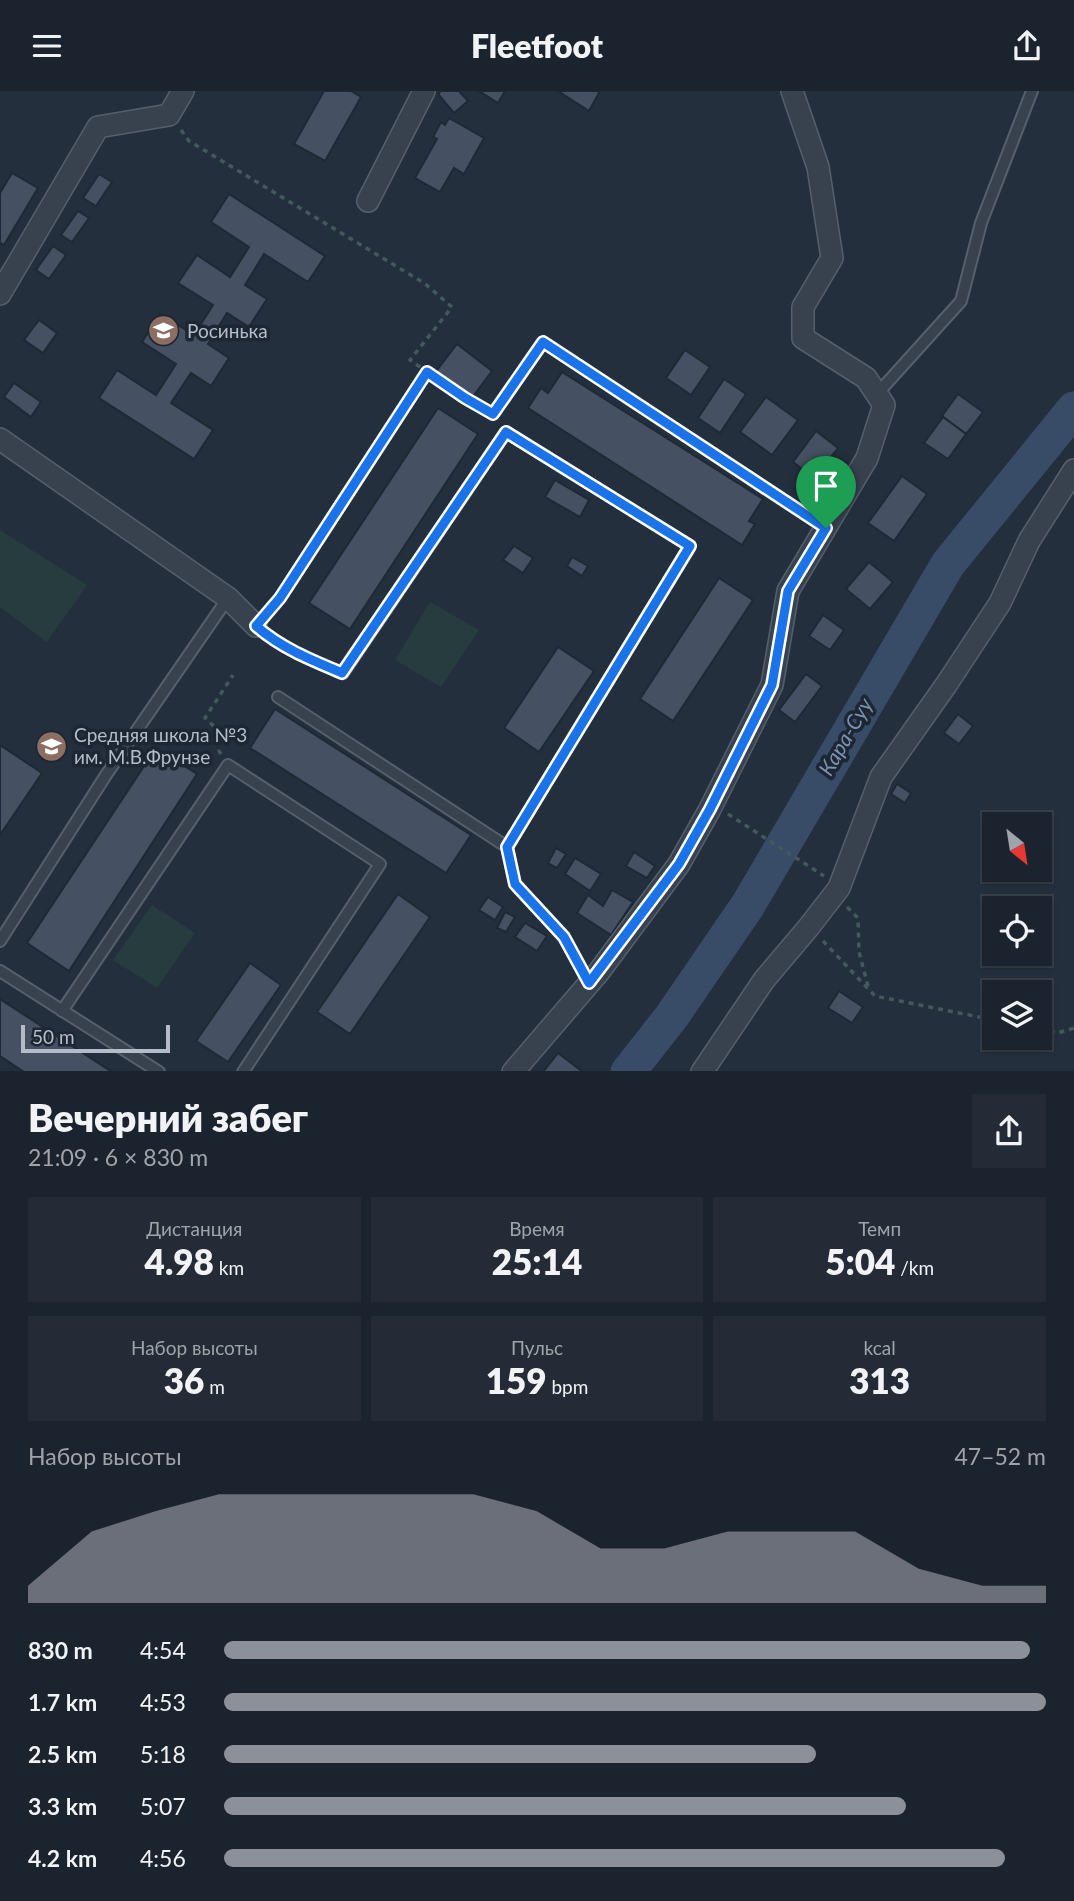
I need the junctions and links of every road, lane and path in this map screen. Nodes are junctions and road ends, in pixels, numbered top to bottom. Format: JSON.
{"nodes":[{"id":1,"x":183,"y":91,"type":"edge"},
{"id":2,"x":424,"y":91,"type":"edge"},
{"id":3,"x":792,"y":91,"type":"edge"},
{"id":4,"x":1032,"y":91,"type":"edge"},
{"id":5,"x":169,"y":115,"type":"junction"},
{"id":6,"x":368,"y":201,"type":"dead end"},
{"id":7,"x":0,"y":293,"type":"edge"},
{"id":8,"x":427,"y":372,"type":"junction"},
{"id":9,"x":877,"y":394,"type":"junction"},
{"id":10,"x":493,"y":414,"type":"junction"},
{"id":11,"x":506,"y":432,"type":"junction"},
{"id":12,"x":0,"y":439,"type":"edge"},
{"id":13,"x":1074,"y":470,"type":"edge"},
{"id":14,"x":826,"y":528,"type":"junction"},
{"id":15,"x":228,"y":598,"type":"junction"},
{"id":16,"x":256,"y":626,"type":"junction"},
{"id":17,"x":233,"y":675,"type":"dead end"},
{"id":18,"x":278,"y":697,"type":"dead end"},
{"id":19,"x":228,"y":765,"type":"junction"},
{"id":20,"x":748,"y":827,"type":"dead end"},
{"id":21,"x":507,"y":847,"type":"junction"},
{"id":22,"x":812,"y":867,"type":"dead end"},
{"id":23,"x":839,"y":888,"type":"junction"},
{"id":24,"x":808,"y":928,"type":"junction"},
{"id":25,"x":0,"y":941,"type":"edge"},
{"id":26,"x":0,"y":971,"type":"edge"},
{"id":27,"x":589,"y":983,"type":"junction"},
{"id":28,"x":869,"y":990,"type":"junction"},
{"id":29,"x":62,"y":1010,"type":"junction"},
{"id":30,"x":982,"y":1018,"type":"edge"},
{"id":31,"x":1074,"y":1028,"type":"edge"},
{"id":32,"x":1052,"y":1032,"type":"edge"},
{"id":33,"x":157,"y":1071,"type":"edge"},
{"id":34,"x":244,"y":1071,"type":"edge"},
{"id":35,"x":514,"y":1071,"type":"edge"},
{"id":36,"x":703,"y":1071,"type":"edge"}],
"edges":[{"from":1,"to":5,"type":"street"},
{"from":2,"to":6,"type":"street"},
{"from":3,"to":9,"type":"street"},
{"from":4,"to":9,"type":"lane"},
{"from":5,"to":7,"type":"street"},
{"from":5,"to":8,"type":"path"},
{"from":8,"to":10,"type":"path"},
{"from":8,"to":16,"type":"path"},
{"from":9,"to":14,"type":"street"},
{"from":10,"to":11,"type":"path"},
{"from":10,"to":14,"type":"path"},
{"from":11,"to":16,"type":"lane"},
{"from":11,"to":21,"type":"lane"},
{"from":12,"to":15,"type":"street"},
{"from":13,"to":23,"type":"street"},
{"from":14,"to":27,"type":"street"},
{"from":15,"to":16,"type":"street"},
{"from":15,"to":25,"type":"lane"},
{"from":17,"to":19,"type":"path"},
{"from":18,"to":21,"type":"lane"},
{"from":19,"to":29,"type":"lane"},
{"from":19,"to":34,"type":"lane"},
{"from":20,"to":22,"type":"path"},
{"from":21,"to":27,"type":"lane"},
{"from":23,"to":24,"type":"street"},
{"from":23,"to":28,"type":"path"},
{"from":24,"to":28,"type":"path"},
{"from":24,"to":36,"type":"street"},
{"from":26,"to":29,"type":"lane"},
{"from":27,"to":35,"type":"street"},
{"from":28,"to":30,"type":"path"},
{"from":29,"to":33,"type":"lane"},
{"from":31,"to":32,"type":"path"}]}
